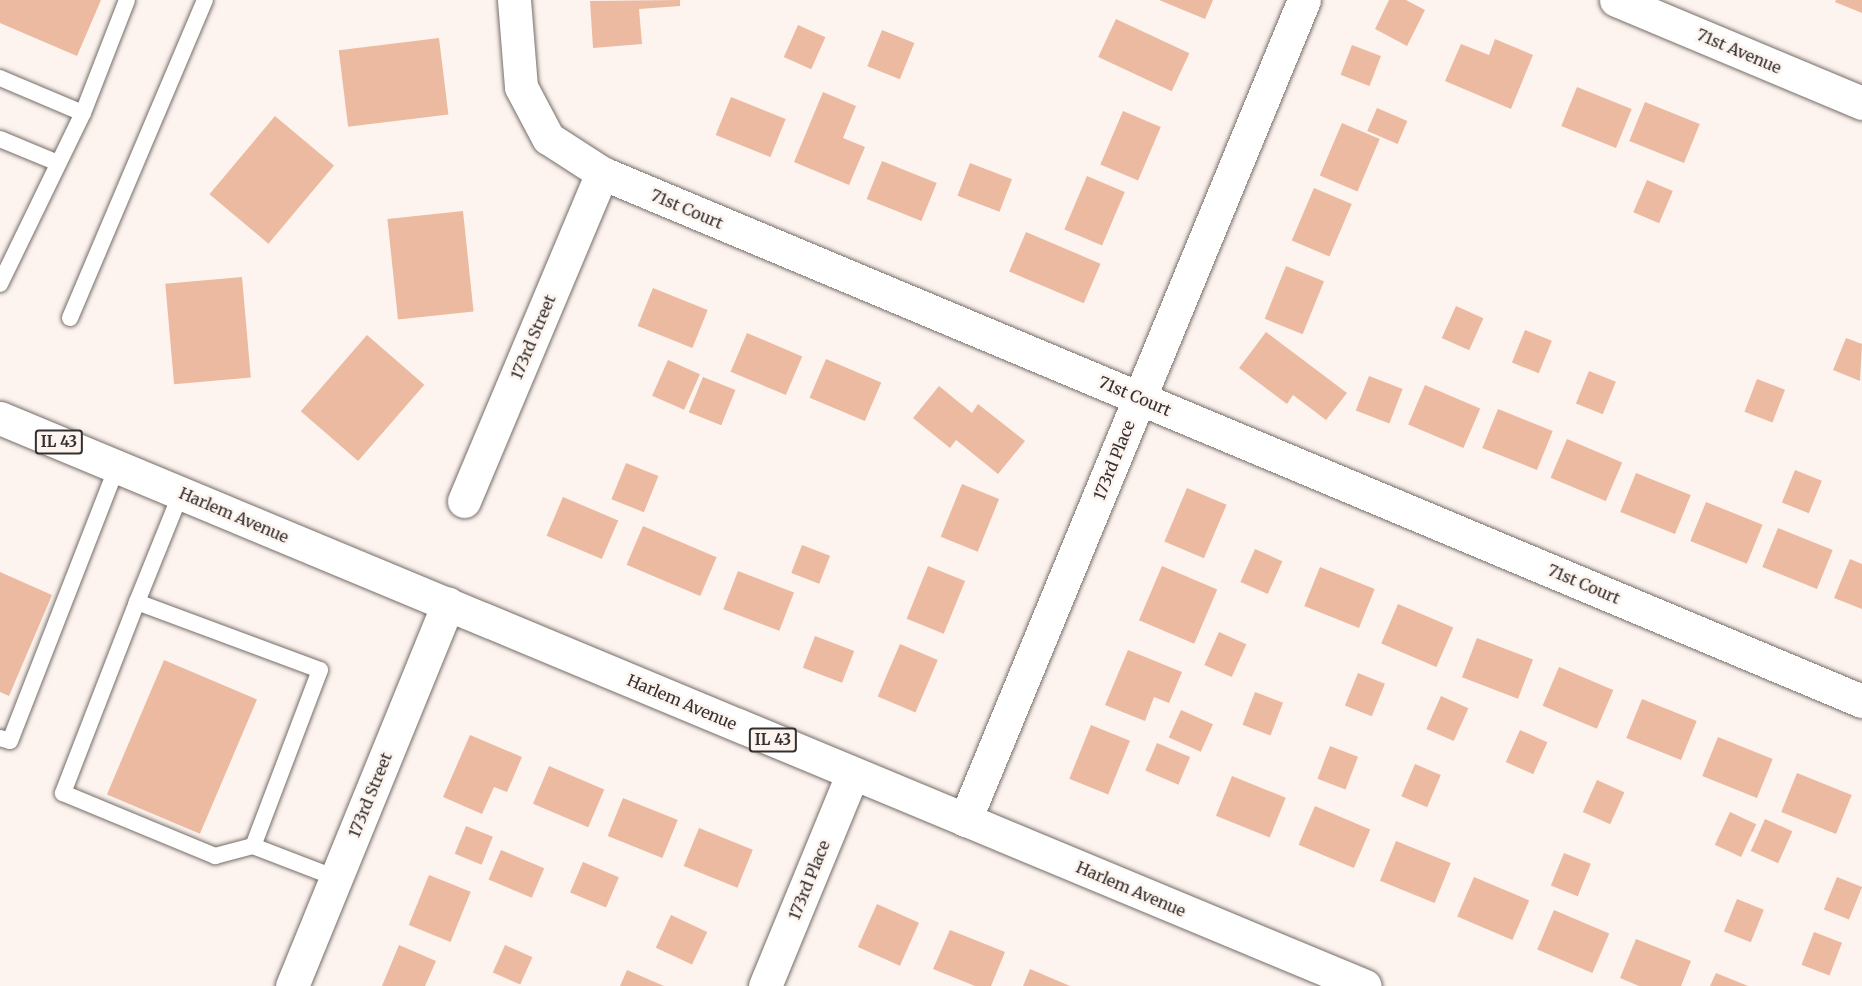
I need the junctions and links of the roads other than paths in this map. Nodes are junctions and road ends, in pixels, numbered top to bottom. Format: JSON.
{"nodes":[{"id":1,"x":127,"y":0,"type":"edge"},
{"id":2,"x":205,"y":0,"type":"edge"},
{"id":3,"x":514,"y":0,"type":"edge"},
{"id":4,"x":1304,"y":0,"type":"edge"},
{"id":5,"x":1616,"y":0,"type":"edge"},
{"id":6,"x":0,"y":78,"type":"edge"},
{"id":7,"x":1862,"y":103,"type":"edge"},
{"id":8,"x":83,"y":113,"type":"junction"},
{"id":9,"x":0,"y":139,"type":"edge"},
{"id":10,"x":58,"y":163,"type":"junction"},
{"id":11,"x":602,"y":173,"type":"junction"},
{"id":12,"x":0,"y":284,"type":"edge"},
{"id":13,"x":69,"y":318,"type":"dead end"},
{"id":14,"x":1139,"y":398,"type":"junction"},
{"id":15,"x":0,"y":418,"type":"edge"},
{"id":16,"x":117,"y":466,"type":"junction"},
{"id":17,"x":181,"y":493,"type":"junction"},
{"id":18,"x":464,"y":501,"type":"dead end"},
{"id":19,"x":137,"y":602,"type":"junction"},
{"id":20,"x":448,"y":604,"type":"junction"},
{"id":21,"x":1862,"y":701,"type":"edge"},
{"id":22,"x":0,"y":738,"type":"edge"},
{"id":23,"x":853,"y":773,"type":"junction"},
{"id":24,"x":965,"y":820,"type":"junction"},
{"id":25,"x":253,"y":846,"type":"junction"},
{"id":26,"x":336,"y":878,"type":"junction"},
{"id":27,"x":292,"y":986,"type":"edge"},
{"id":28,"x":765,"y":986,"type":"edge"},
{"id":29,"x":1365,"y":986,"type":"edge"}],
"edges":[{"from":1,"to":8,"type":"lane"},
{"from":2,"to":13,"type":"lane"},
{"from":3,"to":11,"type":"street","name":"71st Court"},
{"from":4,"to":14,"type":"street","name":"173rd Place"},
{"from":5,"to":7,"type":"street","name":"71st Avenue"},
{"from":6,"to":8,"type":"lane"},
{"from":8,"to":10,"type":"lane"},
{"from":9,"to":10,"type":"lane"},
{"from":10,"to":12,"type":"lane"},
{"from":11,"to":14,"type":"street","name":"71st Court"},
{"from":11,"to":18,"type":"street","name":"173rd Street"},
{"from":14,"to":21,"type":"street","name":"71st Court"},
{"from":14,"to":24,"type":"street","name":"173rd Place"},
{"from":15,"to":16,"type":"street","name":"Harlem Avenue","number":"IL 43"},
{"from":16,"to":17,"type":"street","name":"Harlem Avenue","number":"IL 43"},
{"from":16,"to":22,"type":"lane"},
{"from":17,"to":19,"type":"lane"},
{"from":17,"to":20,"type":"street","name":"Harlem Avenue","number":"IL 43"},
{"from":19,"to":25,"type":"lane"},
{"from":19,"to":25,"type":"lane"},
{"from":20,"to":23,"type":"street","name":"Harlem Avenue","number":"IL 43"},
{"from":20,"to":26,"type":"street","name":"173rd Street"},
{"from":23,"to":24,"type":"street","name":"Harlem Avenue","number":"IL 43"},
{"from":23,"to":28,"type":"street","name":"173rd Place"},
{"from":24,"to":29,"type":"street","name":"Harlem Avenue","number":"IL 43"},
{"from":25,"to":26,"type":"lane"},
{"from":26,"to":27,"type":"street","name":"173rd Street"}]}
